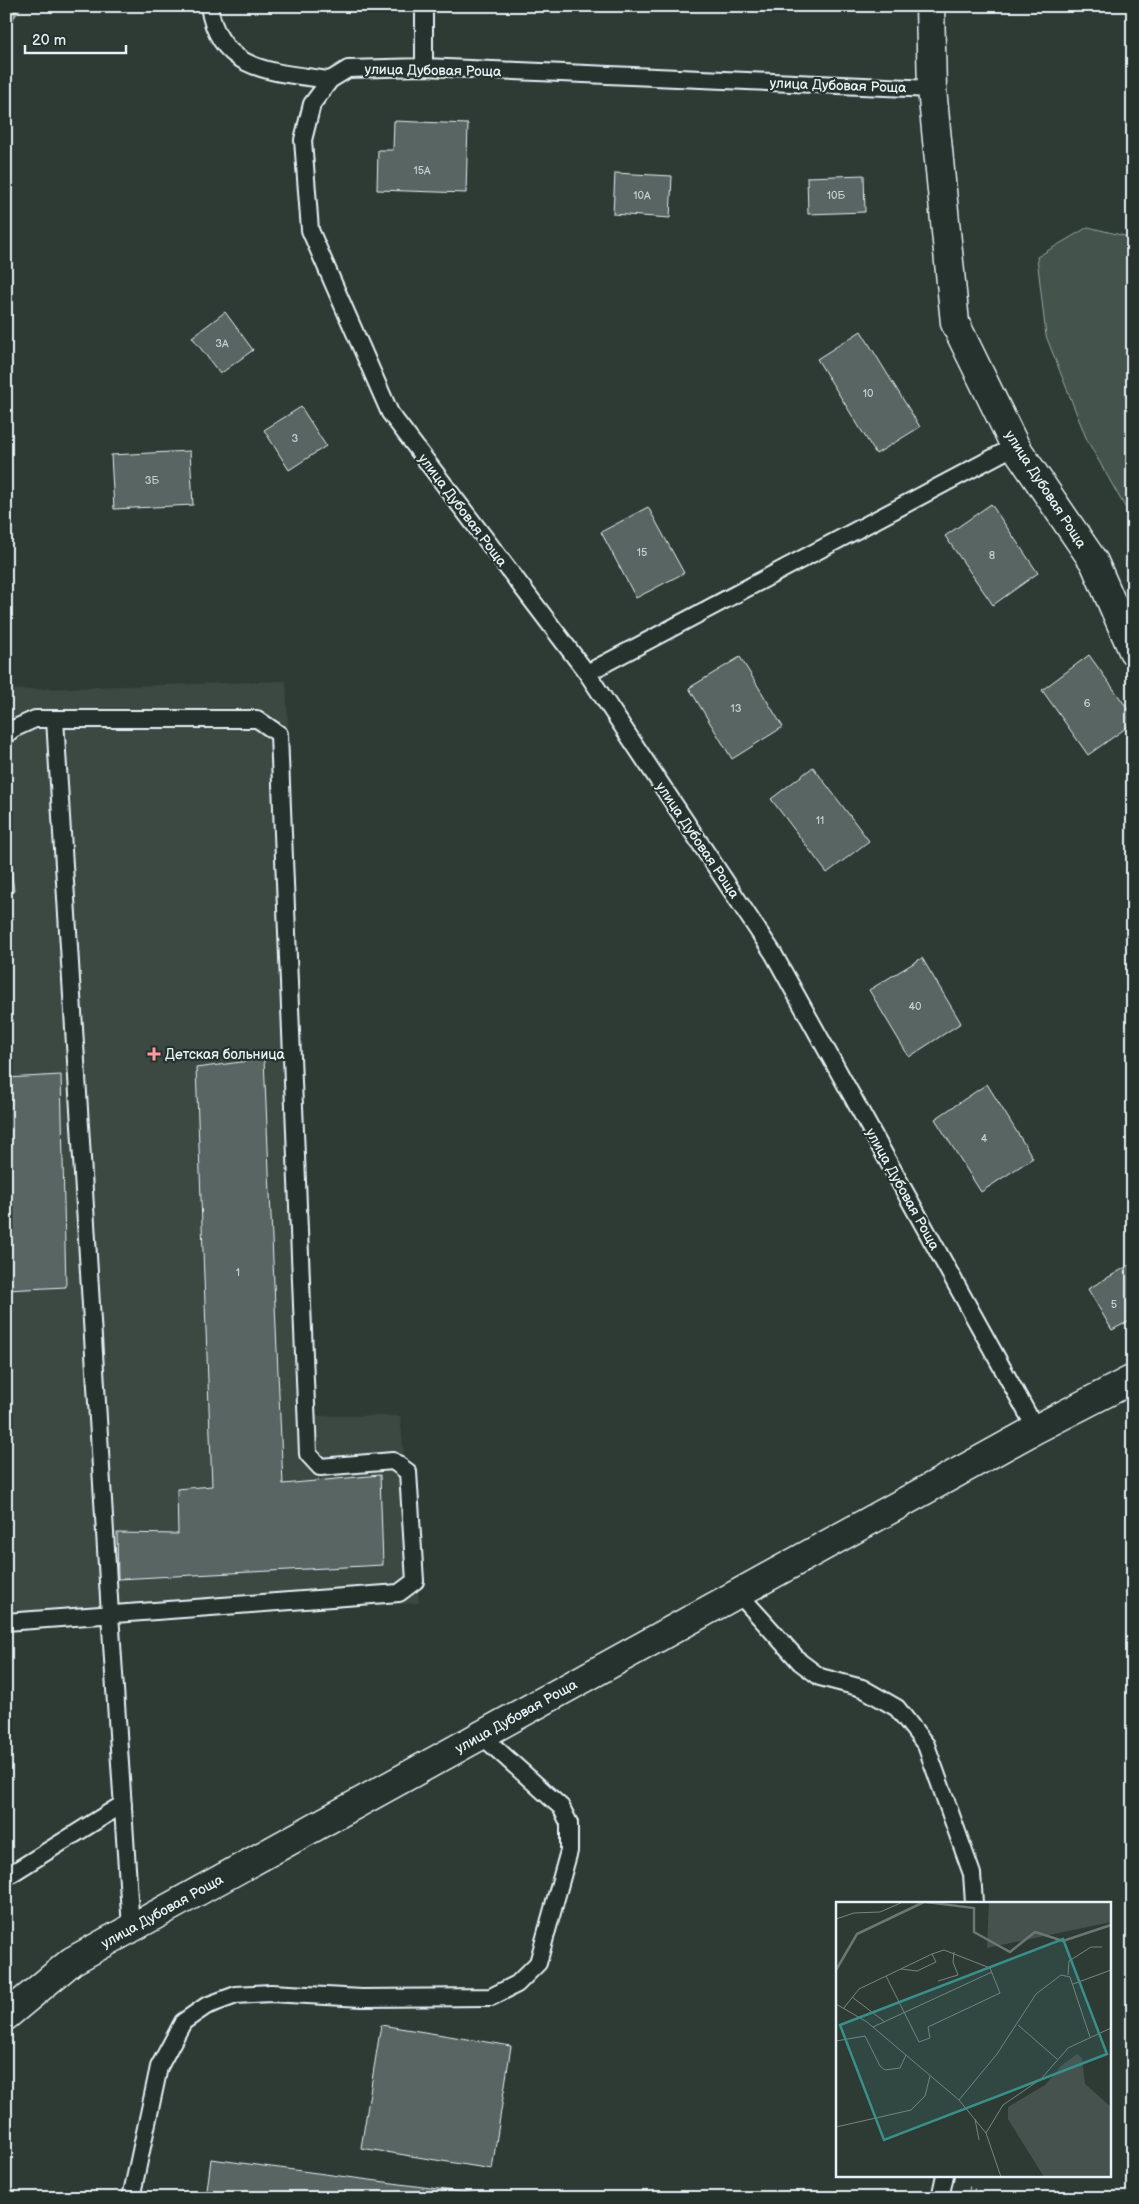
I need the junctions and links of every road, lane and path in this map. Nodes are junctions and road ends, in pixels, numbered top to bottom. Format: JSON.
{"nodes":[{"id":1,"x":209,"y":6,"type":"edge"},
{"id":2,"x":424,"y":6,"type":"edge"},
{"id":3,"x":930,"y":6,"type":"edge"},
{"id":4,"x":424,"y":67,"type":"junction"},
{"id":5,"x":330,"y":80,"type":"junction"},
{"id":6,"x":932,"y":89,"type":"junction"},
{"id":7,"x":1015,"y":446,"type":"junction"},
{"id":8,"x":1133,"y":651,"type":"edge"},
{"id":9,"x":586,"y":673,"type":"junction"},
{"id":10,"x":55,"y":719,"type":"junction"},
{"id":11,"x":6,"y":735,"type":"edge"},
{"id":12,"x":1133,"y":1378,"type":"edge"},
{"id":13,"x":1036,"y":1429,"type":"junction"},
{"id":14,"x":738,"y":1593,"type":"junction"},
{"id":15,"x":110,"y":1614,"type":"junction"},
{"id":16,"x":6,"y":1622,"type":"edge"},
{"id":17,"x":482,"y":1735,"type":"junction"},
{"id":18,"x":123,"y":1804,"type":"junction"},
{"id":19,"x":6,"y":1876,"type":"edge"},
{"id":20,"x":974,"y":1902,"type":"edge"},
{"id":21,"x":131,"y":1928,"type":"junction"},
{"id":22,"x":6,"y":2016,"type":"edge"},
{"id":23,"x":945,"y":2176,"type":"edge"},
{"id":24,"x":131,"y":2198,"type":"edge"},
{"id":25,"x":940,"y":2198,"type":"edge"}],
"edges":[{"from":1,"to":5,"type":"lane"},
{"from":2,"to":4,"type":"lane"},
{"from":3,"to":6,"type":"street","name":"улица Дубовая Роща"},
{"from":4,"to":5,"type":"lane","name":"улица Дубовая Роща"},
{"from":4,"to":6,"type":"lane","name":"улица Дубовая Роща"},
{"from":5,"to":9,"type":"lane","name":"улица Дубовая Роща"},
{"from":6,"to":7,"type":"street","name":"улица Дубовая Роща"},
{"from":7,"to":8,"type":"street","name":"улица Дубовая Роща"},
{"from":7,"to":9,"type":"lane"},
{"from":9,"to":13,"type":"lane","name":"улица Дубовая Роща"},
{"from":10,"to":11,"type":"lane"},
{"from":10,"to":15,"type":"lane"},
{"from":10,"to":15,"type":"lane"},
{"from":12,"to":13,"type":"street","name":"улица Дубовая Роща"},
{"from":13,"to":14,"type":"street","name":"улица Дубовая Роща"},
{"from":14,"to":17,"type":"street","name":"улица Дубовая Роща"},
{"from":14,"to":20,"type":"lane"},
{"from":15,"to":16,"type":"lane"},
{"from":15,"to":18,"type":"lane"},
{"from":17,"to":21,"type":"street","name":"улица Дубовая Роща"},
{"from":17,"to":24,"type":"lane"},
{"from":18,"to":19,"type":"lane"},
{"from":18,"to":21,"type":"lane"},
{"from":21,"to":22,"type":"street","name":"улица Дубовая Роща"},
{"from":23,"to":25,"type":"lane"}]}
